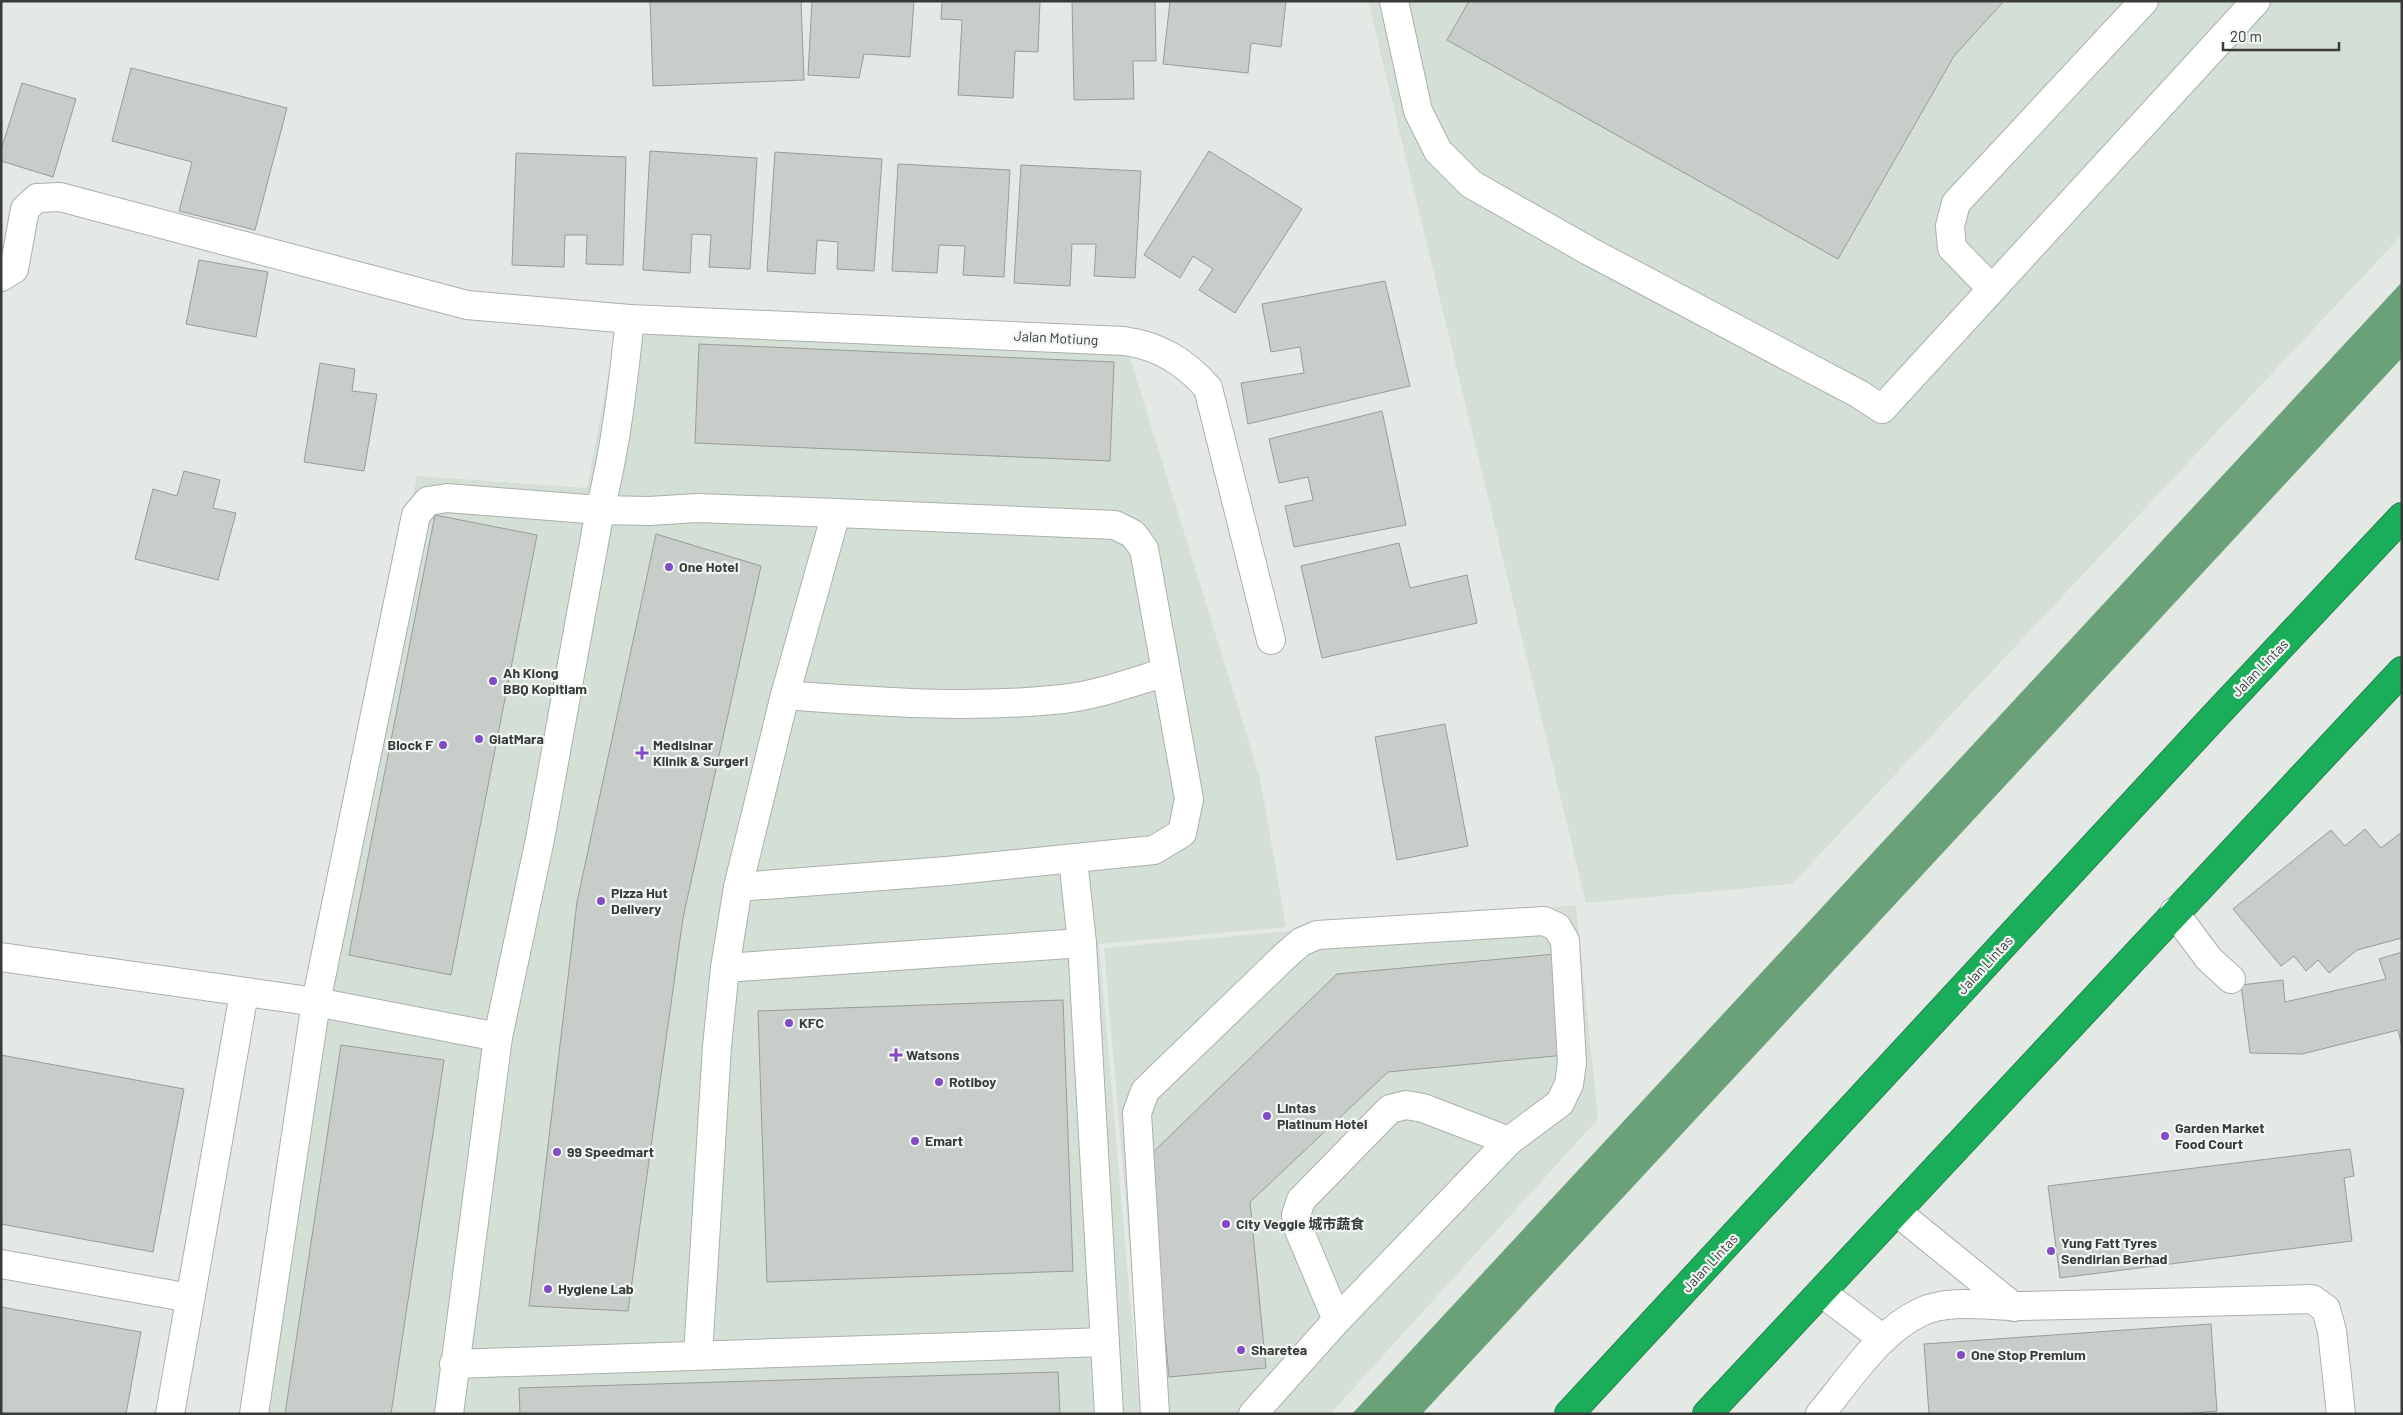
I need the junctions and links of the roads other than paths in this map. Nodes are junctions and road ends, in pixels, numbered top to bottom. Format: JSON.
{"nodes":[{"id":1,"x":1394,"y":1,"type":"edge"},
{"id":2,"x":2144,"y":1,"type":"edge"},
{"id":3,"x":2256,"y":1,"type":"edge"},
{"id":4,"x":1,"y":277,"type":"edge"},
{"id":5,"x":1992,"y":289,"type":"junction"},
{"id":6,"x":630,"y":319,"type":"junction"},
{"id":7,"x":600,"y":510,"type":"junction"},
{"id":8,"x":836,"y":512,"type":"junction"},
{"id":9,"x":2402,"y":517,"type":"edge"},
{"id":10,"x":1270,"y":640,"type":"dead end"},
{"id":11,"x":2402,"y":671,"type":"edge"},
{"id":12,"x":1166,"y":672,"type":"junction"},
{"id":13,"x":785,"y":695,"type":"junction"},
{"id":14,"x":1073,"y":859,"type":"junction"},
{"id":15,"x":738,"y":888,"type":"junction"},
{"id":16,"x":2174,"y":912,"type":"junction"},
{"id":17,"x":1082,"y":943,"type":"junction"},
{"id":18,"x":1,"y":957,"type":"edge"},
{"id":19,"x":724,"y":968,"type":"junction"},
{"id":20,"x":2231,"y":979,"type":"dead end"},
{"id":21,"x":244,"y":993,"type":"junction"},
{"id":22,"x":316,"y":1002,"type":"junction"},
{"id":23,"x":498,"y":1037,"type":"junction"},
{"id":24,"x":1509,"y":1141,"type":"junction"},
{"id":25,"x":1897,"y":1212,"type":"junction"},
{"id":26,"x":1,"y":1264,"type":"edge"},
{"id":27,"x":1821,"y":1292,"type":"junction"},
{"id":28,"x":190,"y":1298,"type":"junction"},
{"id":29,"x":2014,"y":1306,"type":"junction"},
{"id":30,"x":1337,"y":1320,"type":"junction"},
{"id":31,"x":1884,"y":1339,"type":"junction"},
{"id":32,"x":1105,"y":1342,"type":"junction"},
{"id":33,"x":698,"y":1355,"type":"junction"},
{"id":34,"x":454,"y":1364,"type":"junction"},
{"id":35,"x":170,"y":1414,"type":"edge"},
{"id":36,"x":254,"y":1414,"type":"edge"},
{"id":37,"x":449,"y":1414,"type":"edge"},
{"id":38,"x":1109,"y":1414,"type":"edge"},
{"id":39,"x":1155,"y":1414,"type":"edge"},
{"id":40,"x":1253,"y":1414,"type":"edge"},
{"id":41,"x":1570,"y":1414,"type":"edge"},
{"id":42,"x":1708,"y":1414,"type":"edge"},
{"id":43,"x":1820,"y":1414,"type":"edge"},
{"id":44,"x":2341,"y":1414,"type":"edge"}],
"edges":[{"from":1,"to":5,"type":"street"},
{"from":2,"to":5,"type":"street"},
{"from":3,"to":5,"type":"street"},
{"from":4,"to":6,"type":"street","name":"Jalan Motiung"},
{"from":6,"to":7,"type":"street"},
{"from":6,"to":10,"type":"street","name":"Jalan Motiung"},
{"from":7,"to":8,"type":"street"},
{"from":7,"to":22,"type":"street"},
{"from":7,"to":23,"type":"street"},
{"from":8,"to":12,"type":"street"},
{"from":8,"to":13,"type":"street"},
{"from":9,"to":41,"type":"highway","name":"Jalan Lintas"},
{"from":11,"to":16,"type":"highway"},
{"from":12,"to":13,"type":"street"},
{"from":12,"to":14,"type":"street"},
{"from":13,"to":15,"type":"street"},
{"from":14,"to":15,"type":"street"},
{"from":14,"to":17,"type":"street"},
{"from":15,"to":19,"type":"street"},
{"from":16,"to":20,"type":"street"},
{"from":16,"to":25,"type":"highway"},
{"from":17,"to":19,"type":"street"},
{"from":17,"to":32,"type":"street"},
{"from":18,"to":21,"type":"street"},
{"from":19,"to":33,"type":"street"},
{"from":21,"to":22,"type":"street"},
{"from":21,"to":28,"type":"street"},
{"from":22,"to":23,"type":"street"},
{"from":22,"to":36,"type":"street"},
{"from":23,"to":34,"type":"street"},
{"from":24,"to":30,"type":"street"},
{"from":24,"to":30,"type":"street"},
{"from":24,"to":39,"type":"street"},
{"from":25,"to":27,"type":"highway"},
{"from":25,"to":29,"type":"street"},
{"from":26,"to":28,"type":"street"},
{"from":27,"to":31,"type":"street"},
{"from":27,"to":42,"type":"highway"},
{"from":28,"to":35,"type":"street"},
{"from":29,"to":31,"type":"street"},
{"from":29,"to":44,"type":"street"},
{"from":30,"to":40,"type":"street"},
{"from":31,"to":43,"type":"street"},
{"from":32,"to":33,"type":"street"},
{"from":32,"to":38,"type":"street"},
{"from":33,"to":34,"type":"street"},
{"from":34,"to":37,"type":"street"}]}
